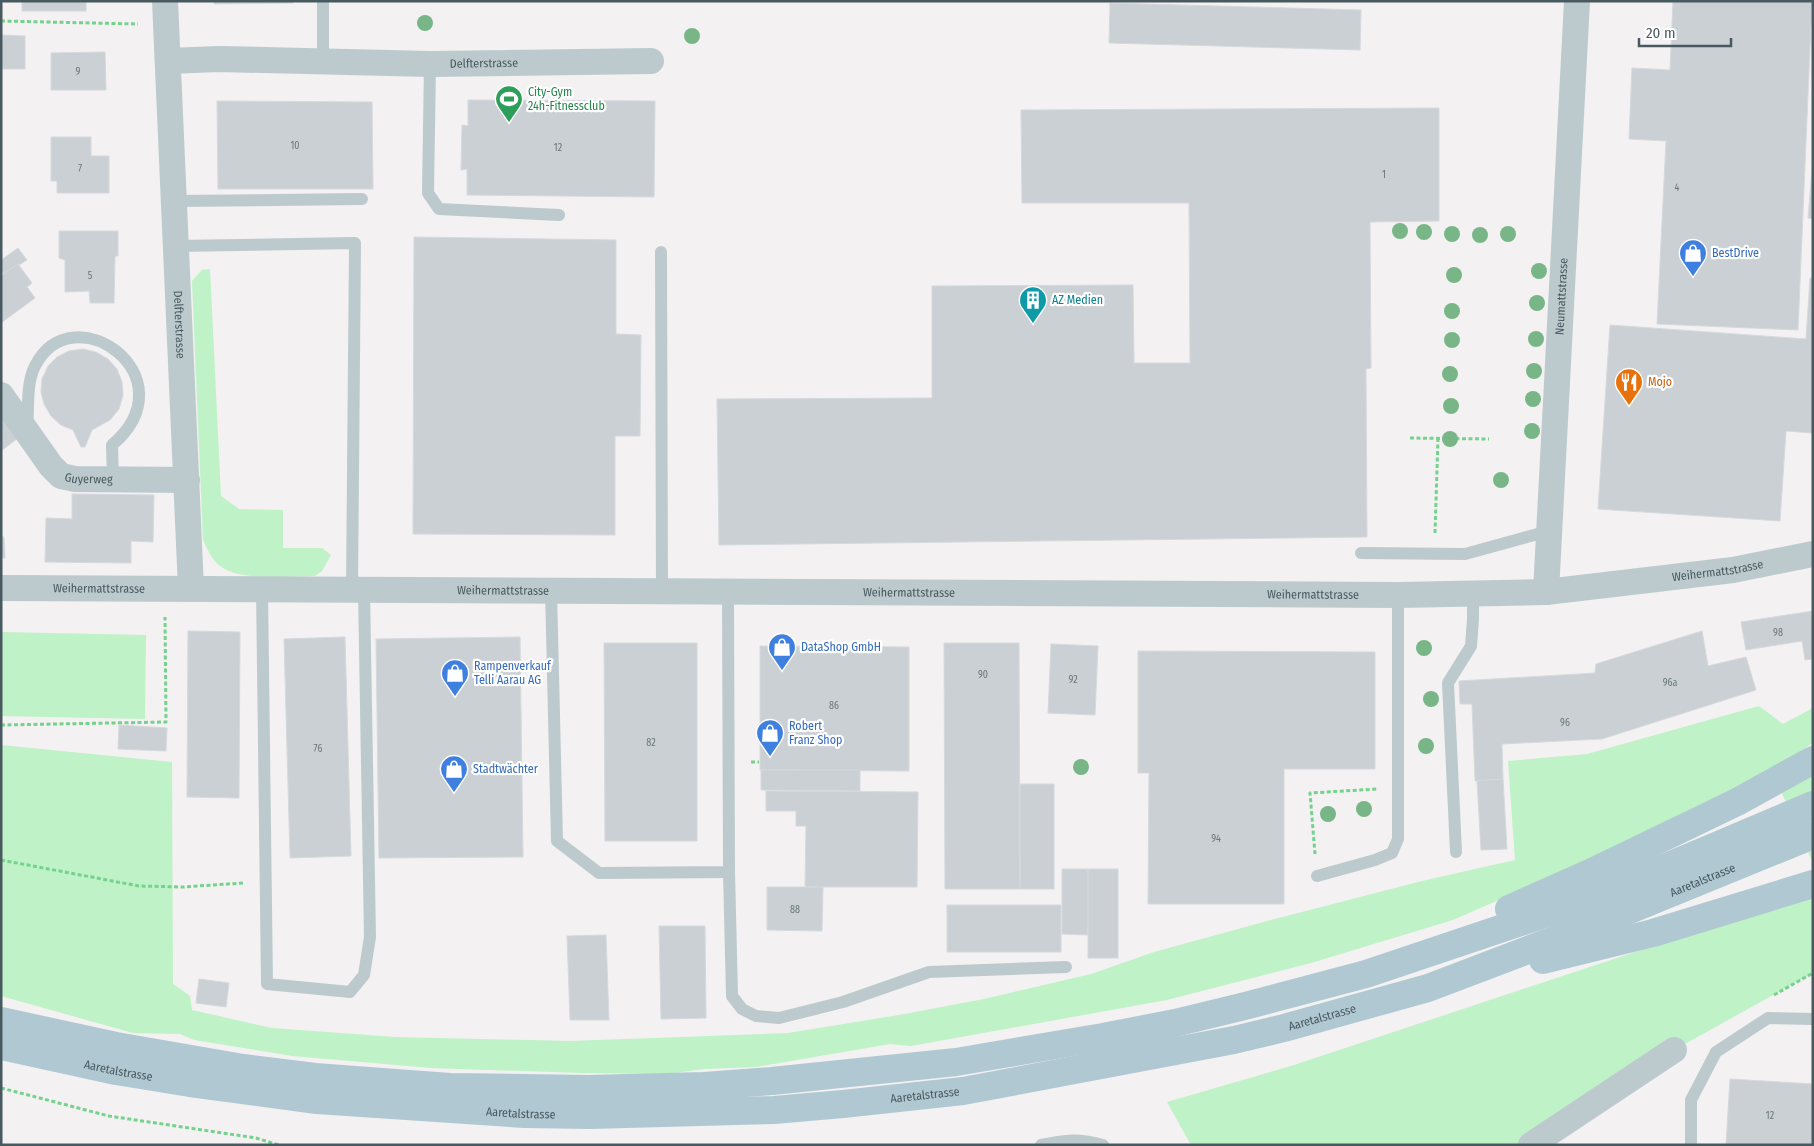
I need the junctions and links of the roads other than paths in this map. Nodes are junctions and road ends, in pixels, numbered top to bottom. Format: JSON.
{"nodes":[{"id":1,"x":323,"y":1,"type":"edge"},
{"id":2,"x":1577,"y":1,"type":"edge"},
{"id":3,"x":166,"y":13,"type":"edge"},
{"id":4,"x":168,"y":61,"type":"junction"},
{"id":5,"x":650,"y":61,"type":"dead end"},
{"id":6,"x":323,"y":62,"type":"junction"},
{"id":7,"x":430,"y":64,"type":"junction"},
{"id":8,"x":362,"y":198,"type":"dead end"},
{"id":9,"x":174,"y":201,"type":"junction"},
{"id":10,"x":559,"y":215,"type":"dead end"},
{"id":11,"x":176,"y":246,"type":"junction"},
{"id":12,"x":661,"y":252,"type":"dead end"},
{"id":13,"x":1,"y":395,"type":"edge"},
{"id":14,"x":27,"y":432,"type":"junction"},
{"id":15,"x":113,"y":479,"type":"junction"},
{"id":16,"x":187,"y":480,"type":"junction"},
{"id":17,"x":1549,"y":531,"type":"junction"},
{"id":18,"x":1361,"y":553,"type":"dead end"},
{"id":19,"x":1813,"y":554,"type":"edge"},
{"id":20,"x":1,"y":588,"type":"edge"},
{"id":21,"x":191,"y":589,"type":"junction"},
{"id":22,"x":262,"y":589,"type":"junction"},
{"id":23,"x":358,"y":590,"type":"junction"},
{"id":24,"x":551,"y":590,"type":"junction"},
{"id":25,"x":662,"y":591,"type":"junction"},
{"id":26,"x":728,"y":592,"type":"junction"},
{"id":27,"x":1546,"y":592,"type":"junction"},
{"id":28,"x":1473,"y":594,"type":"junction"},
{"id":29,"x":1398,"y":595,"type":"junction"},
{"id":30,"x":1813,"y":760,"type":"edge"},
{"id":31,"x":1813,"y":805,"type":"edge"},
{"id":32,"x":1813,"y":835,"type":"edge"},
{"id":33,"x":1456,"y":852,"type":"dead end"},
{"id":34,"x":729,"y":872,"type":"junction"},
{"id":35,"x":1317,"y":876,"type":"road end"},
{"id":36,"x":1813,"y":884,"type":"edge"},
{"id":37,"x":1066,"y":967,"type":"dead end"},
{"id":38,"x":1366,"y":974,"type":"junction"},
{"id":39,"x":1428,"y":988,"type":"junction"},
{"id":40,"x":1813,"y":1019,"type":"edge"},
{"id":41,"x":1,"y":1021,"type":"edge"},
{"id":42,"x":1,"y":1046,"type":"edge"},
{"id":43,"x":1674,"y":1050,"type":"dead end"},
{"id":44,"x":1041,"y":1145,"type":"edge"},
{"id":45,"x":1103,"y":1145,"type":"edge"},
{"id":46,"x":1531,"y":1145,"type":"edge"},
{"id":47,"x":1691,"y":1145,"type":"edge"}],
"edges":[{"from":1,"to":6,"type":"lane"},
{"from":2,"to":17,"type":"street","name":"Neumattstrasse"},
{"from":3,"to":4,"type":"street","name":"Delfterstrasse"},
{"from":4,"to":6,"type":"street","name":"Delfterstrasse"},
{"from":4,"to":9,"type":"street","name":"Delfterstrasse"},
{"from":5,"to":7,"type":"street","name":"Delfterstrasse"},
{"from":6,"to":7,"type":"street","name":"Delfterstrasse"},
{"from":7,"to":10,"type":"lane"},
{"from":8,"to":9,"type":"lane"},
{"from":9,"to":11,"type":"street","name":"Delfterstrasse"},
{"from":11,"to":16,"type":"street","name":"Delfterstrasse"},
{"from":11,"to":23,"type":"lane"},
{"from":12,"to":25,"type":"lane"},
{"from":13,"to":14,"type":"street","name":"Guyerweg"},
{"from":14,"to":15,"type":"street","name":"Guyerweg"},
{"from":14,"to":15,"type":"lane"},
{"from":15,"to":16,"type":"street","name":"Guyerweg"},
{"from":16,"to":21,"type":"street","name":"Delfterstrasse"},
{"from":17,"to":18,"type":"lane"},
{"from":17,"to":27,"type":"street","name":"Neumattstrasse"},
{"from":19,"to":27,"type":"street","name":"Weihermattstrasse"},
{"from":20,"to":21,"type":"street","name":"Weihermattstrasse"},
{"from":21,"to":22,"type":"street","name":"Weihermattstrasse"},
{"from":22,"to":23,"type":"street","name":"Weihermattstrasse"},
{"from":22,"to":23,"type":"lane"},
{"from":23,"to":24,"type":"street","name":"Weihermattstrasse"},
{"from":24,"to":25,"type":"street","name":"Weihermattstrasse"},
{"from":24,"to":34,"type":"lane"},
{"from":25,"to":26,"type":"street","name":"Weihermattstrasse"},
{"from":26,"to":29,"type":"street","name":"Weihermattstrasse"},
{"from":26,"to":34,"type":"lane"},
{"from":27,"to":28,"type":"street","name":"Weihermattstrasse"},
{"from":28,"to":29,"type":"street","name":"Weihermattstrasse"},
{"from":28,"to":33,"type":"lane"},
{"from":29,"to":35,"type":"lane"},
{"from":30,"to":38,"type":"main road","name":"Aaretalstrasse"},
{"from":31,"to":38,"type":"main road","name":"Aaretalstrasse"},
{"from":32,"to":39,"type":"main road","name":"Aaretalstrasse"},
{"from":34,"to":37,"type":"lane"},
{"from":36,"to":39,"type":"main road"},
{"from":38,"to":41,"type":"main road","name":"Aaretalstrasse"},
{"from":39,"to":42,"type":"main road","name":"Aaretalstrasse"},
{"from":40,"to":47,"type":"lane"},
{"from":43,"to":46,"type":"street"},
{"from":44,"to":45,"type":"lane"}]}
